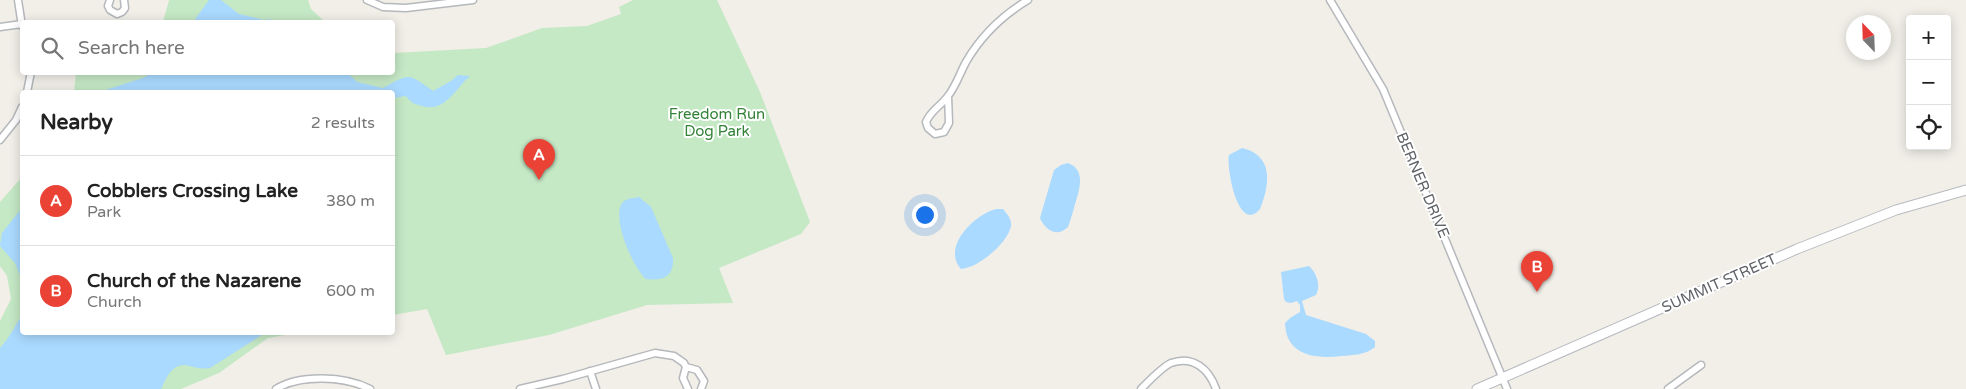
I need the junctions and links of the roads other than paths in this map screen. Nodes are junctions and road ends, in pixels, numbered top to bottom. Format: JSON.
{"nodes":[{"id":1,"x":18,"y":0,"type":"edge"},
{"id":2,"x":110,"y":0,"type":"edge"},
{"id":3,"x":124,"y":0,"type":"edge"},
{"id":4,"x":367,"y":0,"type":"edge"},
{"id":5,"x":473,"y":0,"type":"edge"},
{"id":6,"x":1028,"y":0,"type":"edge"},
{"id":7,"x":1330,"y":0,"type":"edge"},
{"id":8,"x":440,"y":2,"type":"edge"},
{"id":9,"x":21,"y":20,"type":"edge"},
{"id":10,"x":20,"y":24,"type":"edge"},
{"id":11,"x":0,"y":28,"type":"edge"},
{"id":12,"x":30,"y":75,"type":"edge"},
{"id":13,"x":27,"y":90,"type":"edge"},
{"id":14,"x":948,"y":96,"type":"junction"},
{"id":15,"x":20,"y":111,"type":"edge"},
{"id":16,"x":0,"y":140,"type":"edge"},
{"id":17,"x":1966,"y":190,"type":"edge"},
{"id":18,"x":1701,"y":366,"type":"dead end"},
{"id":19,"x":686,"y":367,"type":"junction"},
{"id":20,"x":590,"y":371,"type":"junction"},
{"id":21,"x":1502,"y":377,"type":"junction"},
{"id":22,"x":276,"y":389,"type":"edge"},
{"id":23,"x":370,"y":389,"type":"edge"},
{"id":24,"x":520,"y":389,"type":"edge"},
{"id":25,"x":596,"y":389,"type":"edge"},
{"id":26,"x":688,"y":389,"type":"edge"},
{"id":27,"x":700,"y":389,"type":"edge"},
{"id":28,"x":1141,"y":389,"type":"edge"},
{"id":29,"x":1216,"y":389,"type":"edge"},
{"id":30,"x":1476,"y":389,"type":"edge"},
{"id":31,"x":1507,"y":389,"type":"edge"},
{"id":32,"x":1668,"y":389,"type":"edge"}],
"edges":[{"from":1,"to":9,"type":"street"},
{"from":2,"to":3,"type":"street"},
{"from":4,"to":8,"type":"street"},
{"from":5,"to":8,"type":"street"},
{"from":6,"to":14,"type":"street"},
{"from":7,"to":21,"type":"street","name":"BERNER DRIVE"},
{"from":10,"to":11,"type":"street"},
{"from":12,"to":13,"type":"street"},
{"from":14,"to":14,"type":"street"},
{"from":15,"to":16,"type":"street"},
{"from":17,"to":21,"type":"main road","name":"SUMMIT STREET"},
{"from":18,"to":32,"type":"street"},
{"from":19,"to":20,"type":"street"},
{"from":19,"to":26,"type":"street"},
{"from":19,"to":27,"type":"street"},
{"from":20,"to":24,"type":"street"},
{"from":20,"to":25,"type":"street"},
{"from":21,"to":30,"type":"main road","name":"SUMMIT STREET"},
{"from":21,"to":31,"type":"street","name":"BERNER DRIVE"},
{"from":22,"to":23,"type":"street"},
{"from":28,"to":29,"type":"street"}]}
